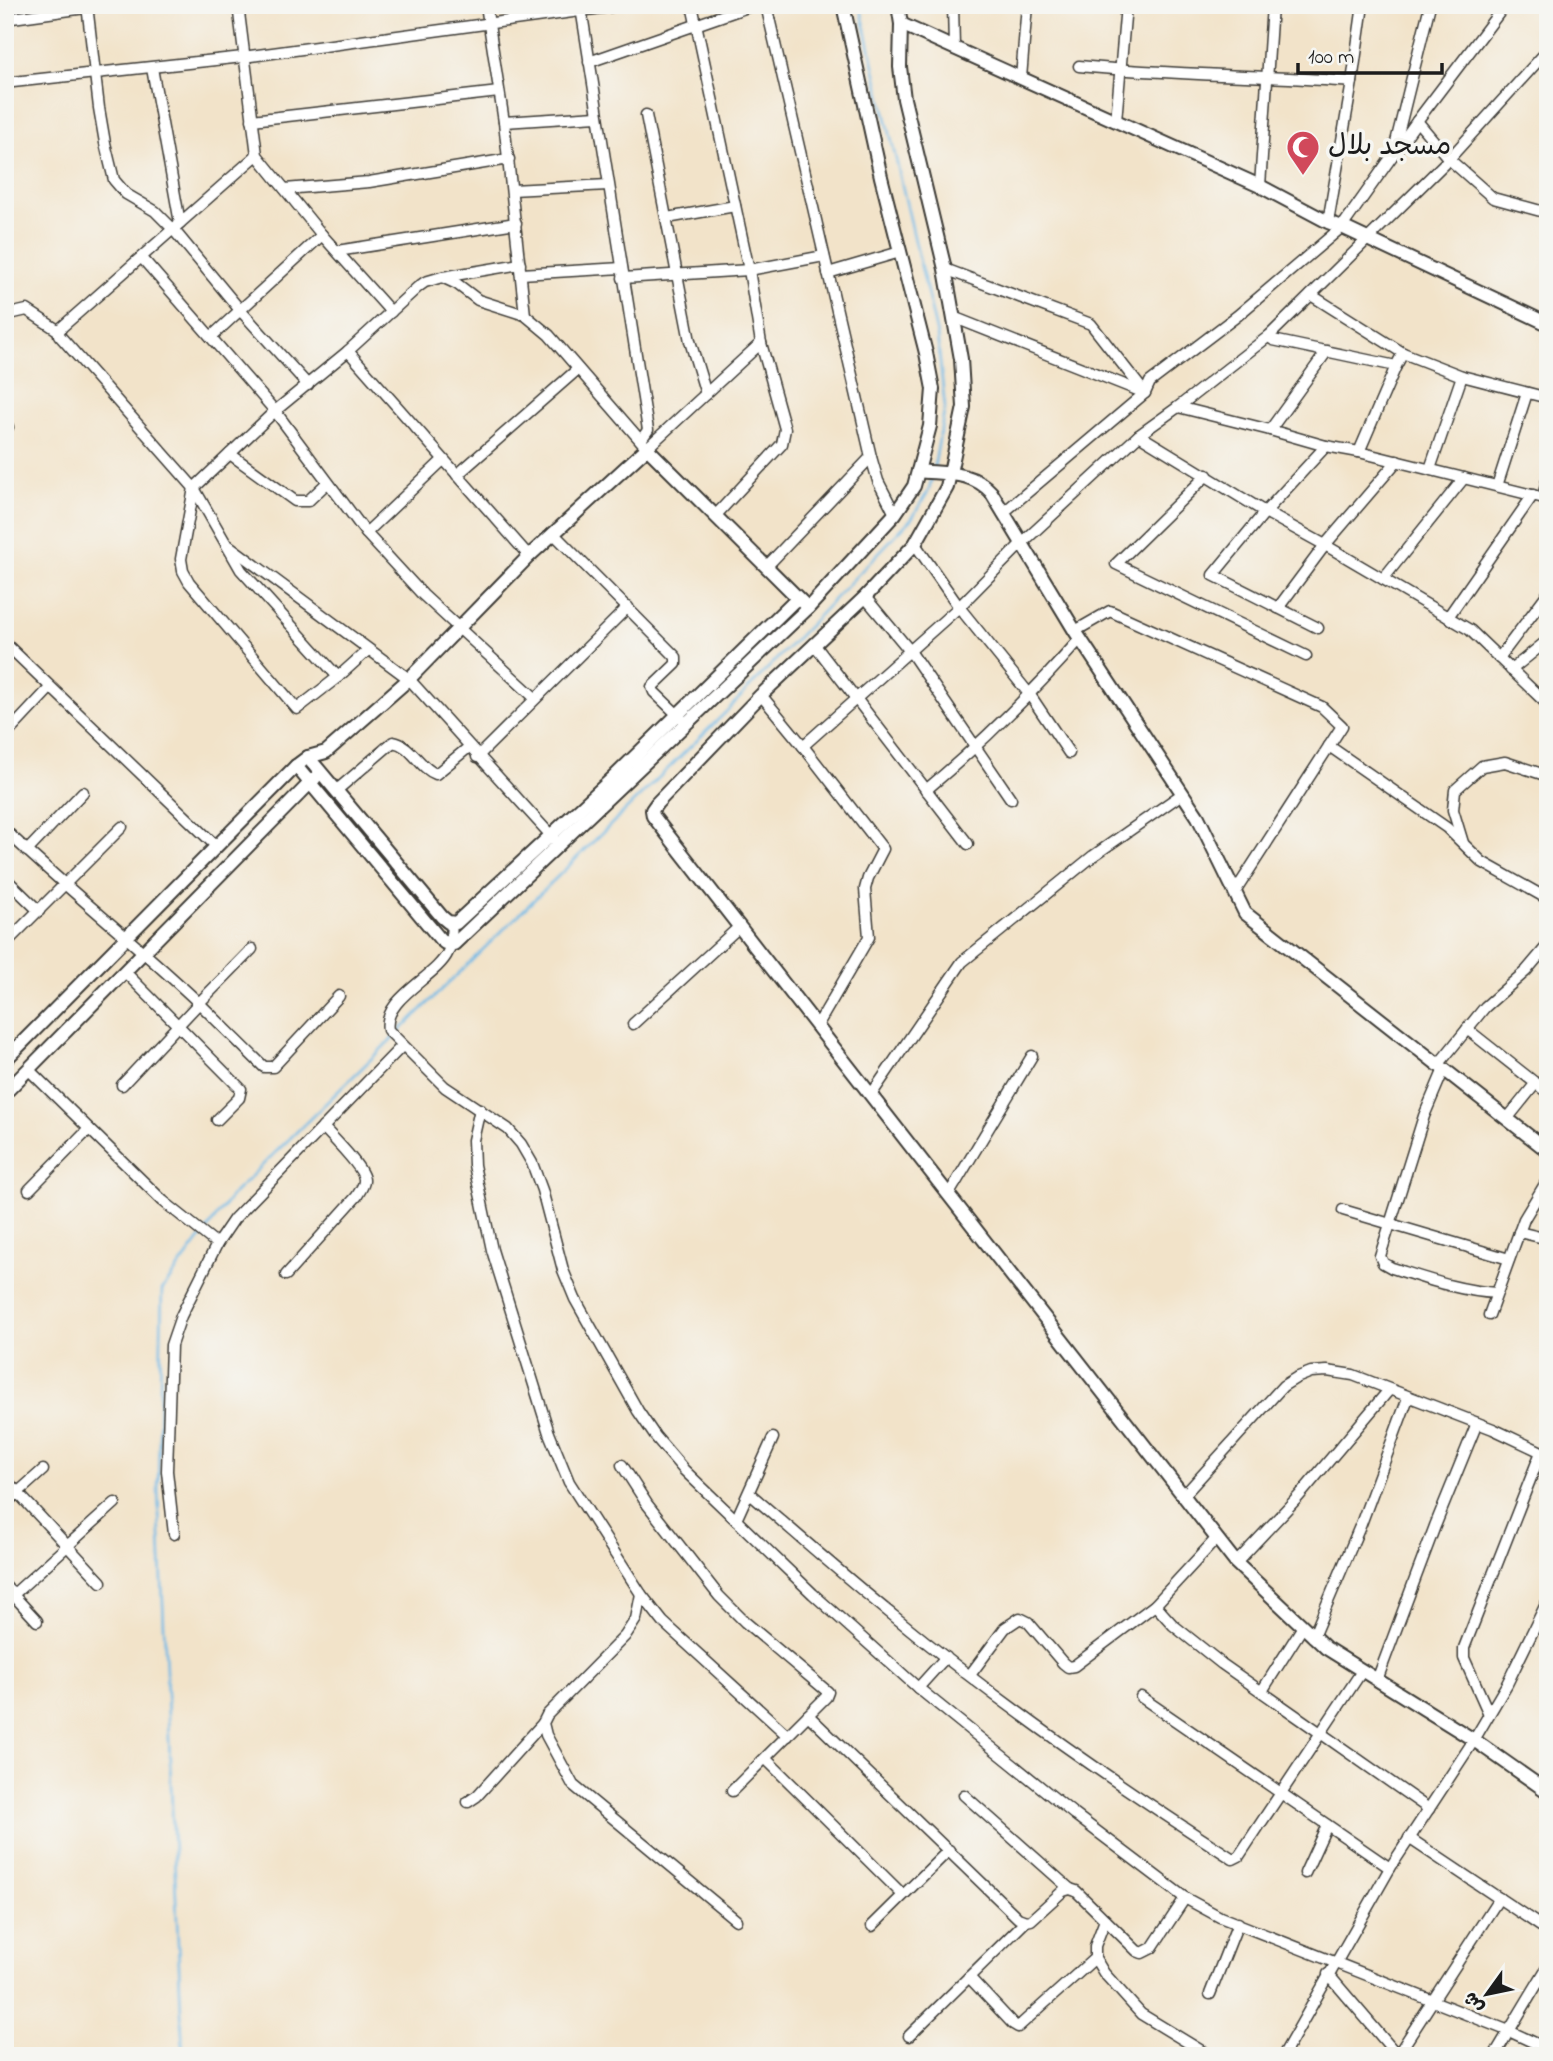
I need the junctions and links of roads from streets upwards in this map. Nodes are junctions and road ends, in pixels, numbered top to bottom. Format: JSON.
{"nodes":[{"id":1,"x":107,"y":5,"type":"edge"},
{"id":2,"x":238,"y":5,"type":"edge"},
{"id":3,"x":486,"y":5,"type":"edge"},
{"id":4,"x":624,"y":5,"type":"edge"},
{"id":5,"x":692,"y":5,"type":"edge"},
{"id":6,"x":753,"y":5,"type":"edge"},
{"id":7,"x":766,"y":5,"type":"edge"},
{"id":8,"x":843,"y":5,"type":"edge"},
{"id":9,"x":898,"y":5,"type":"edge"},
{"id":10,"x":953,"y":5,"type":"edge"},
{"id":11,"x":1027,"y":5,"type":"edge"},
{"id":12,"x":1126,"y":5,"type":"edge"},
{"id":13,"x":1272,"y":5,"type":"edge"},
{"id":14,"x":1363,"y":5,"type":"edge"},
{"id":15,"x":1430,"y":5,"type":"edge"},
{"id":16,"x":1505,"y":5,"type":"edge"},
{"id":17,"x":87,"y":7,"type":"edge"},
{"id":18,"x":581,"y":8,"type":"edge"},
{"id":19,"x":5,"y":19,"type":"edge"},
{"id":20,"x":489,"y":22,"type":"junction"},
{"id":21,"x":901,"y":24,"type":"junction"},
{"id":22,"x":696,"y":26,"type":"junction"},
{"id":23,"x":954,"y":47,"type":"junction"},
{"id":24,"x":1548,"y":50,"type":"edge"},
{"id":25,"x":243,"y":57,"type":"junction"},
{"id":26,"x":589,"y":62,"type":"junction"},
{"id":27,"x":1079,"y":66,"type":"dead end"},
{"id":28,"x":152,"y":68,"type":"junction"},
{"id":29,"x":1120,"y":70,"type":"junction"},
{"id":30,"x":94,"y":74,"type":"junction"},
{"id":31,"x":1267,"y":76,"type":"junction"},
{"id":32,"x":1021,"y":78,"type":"junction"},
{"id":33,"x":13,"y":82,"type":"dead end"},
{"id":34,"x":1352,"y":82,"type":"junction"},
{"id":35,"x":499,"y":92,"type":"junction"},
{"id":36,"x":646,"y":115,"type":"dead end"},
{"id":37,"x":597,"y":116,"type":"junction"},
{"id":38,"x":252,"y":120,"type":"junction"},
{"id":39,"x":1116,"y":121,"type":"junction"},
{"id":40,"x":1417,"y":121,"type":"junction"},
{"id":41,"x":504,"y":122,"type":"junction"},
{"id":42,"x":257,"y":155,"type":"junction"},
{"id":43,"x":1392,"y":158,"type":"junction"},
{"id":44,"x":509,"y":159,"type":"junction"},
{"id":45,"x":1450,"y":159,"type":"junction"},
{"id":46,"x":608,"y":185,"type":"junction"},
{"id":47,"x":1260,"y":186,"type":"junction"},
{"id":48,"x":285,"y":189,"type":"junction"},
{"id":49,"x":512,"y":190,"type":"junction"},
{"id":50,"x":735,"y":206,"type":"junction"},
{"id":51,"x":1548,"y":213,"type":"edge"},
{"id":52,"x":667,"y":218,"type":"junction"},
{"id":53,"x":1328,"y":222,"type":"junction"},
{"id":54,"x":516,"y":223,"type":"junction"},
{"id":55,"x":176,"y":226,"type":"junction"},
{"id":56,"x":1342,"y":227,"type":"junction"},
{"id":57,"x":322,"y":234,"type":"junction"},
{"id":58,"x":1368,"y":239,"type":"junction"},
{"id":59,"x":337,"y":251,"type":"junction"},
{"id":60,"x":900,"y":252,"type":"junction"},
{"id":61,"x":824,"y":256,"type":"junction"},
{"id":62,"x":142,"y":258,"type":"junction"},
{"id":63,"x":521,"y":269,"type":"junction"},
{"id":64,"x":946,"y":269,"type":"junction"},
{"id":65,"x":749,"y":270,"type":"junction"},
{"id":66,"x":623,"y":273,"type":"junction"},
{"id":67,"x":828,"y":273,"type":"junction"},
{"id":68,"x":442,"y":277,"type":"junction"},
{"id":69,"x":678,"y":277,"type":"junction"},
{"id":70,"x":1311,"y":295,"type":"junction"},
{"id":71,"x":240,"y":310,"type":"junction"},
{"id":72,"x":391,"y":312,"type":"junction"},
{"id":73,"x":5,"y":315,"type":"edge"},
{"id":74,"x":525,"y":316,"type":"junction"},
{"id":75,"x":953,"y":317,"type":"junction"},
{"id":76,"x":1548,"y":324,"type":"edge"},
{"id":77,"x":59,"y":331,"type":"junction"},
{"id":78,"x":1269,"y":336,"type":"junction"},
{"id":79,"x":211,"y":337,"type":"junction"},
{"id":80,"x":761,"y":343,"type":"junction"},
{"id":81,"x":348,"y":351,"type":"junction"},
{"id":82,"x":1327,"y":351,"type":"junction"},
{"id":83,"x":1403,"y":353,"type":"junction"},
{"id":84,"x":1396,"y":366,"type":"junction"},
{"id":85,"x":578,"y":369,"type":"junction"},
{"id":86,"x":1461,"y":376,"type":"junction"},
{"id":87,"x":308,"y":385,"type":"junction"},
{"id":88,"x":1146,"y":393,"type":"junction"},
{"id":89,"x":1527,"y":393,"type":"junction"},
{"id":90,"x":706,"y":394,"type":"junction"},
{"id":91,"x":1548,"y":398,"type":"edge"},
{"id":92,"x":1178,"y":407,"type":"junction"},
{"id":93,"x":275,"y":411,"type":"junction"},
{"id":94,"x":1270,"y":430,"type":"junction"},
{"id":95,"x":1139,"y":435,"type":"junction"},
{"id":96,"x":644,"y":444,"type":"junction"},
{"id":97,"x":1326,"y":446,"type":"junction"},
{"id":98,"x":1359,"y":452,"type":"junction"},
{"id":99,"x":230,"y":454,"type":"junction"},
{"id":100,"x":871,"y":457,"type":"junction"},
{"id":101,"x":443,"y":460,"type":"junction"},
{"id":102,"x":1397,"y":461,"type":"junction"},
{"id":103,"x":1430,"y":469,"type":"junction"},
{"id":104,"x":918,"y":471,"type":"junction"},
{"id":105,"x":457,"y":475,"type":"junction"},
{"id":106,"x":950,"y":475,"type":"junction"},
{"id":107,"x":1207,"y":475,"type":"junction"},
{"id":108,"x":1548,"y":477,"type":"edge"},
{"id":109,"x":1464,"y":478,"type":"junction"},
{"id":110,"x":327,"y":483,"type":"junction"},
{"id":111,"x":1497,"y":486,"type":"junction"},
{"id":112,"x":194,"y":488,"type":"junction"},
{"id":113,"x":1541,"y":497,"type":"edge"},
{"id":114,"x":1265,"y":512,"type":"junction"},
{"id":115,"x":1003,"y":513,"type":"junction"},
{"id":116,"x":895,"y":514,"type":"junction"},
{"id":117,"x":716,"y":515,"type":"junction"},
{"id":118,"x":366,"y":533,"type":"junction"},
{"id":119,"x":553,"y":533,"type":"junction"},
{"id":120,"x":222,"y":540,"type":"junction"},
{"id":121,"x":1022,"y":543,"type":"junction"},
{"id":122,"x":915,"y":544,"type":"junction"},
{"id":123,"x":1325,"y":545,"type":"junction"},
{"id":124,"x":529,"y":556,"type":"junction"},
{"id":125,"x":767,"y":566,"type":"junction"},
{"id":126,"x":1383,"y":579,"type":"junction"},
{"id":127,"x":1548,"y":593,"type":"edge"},
{"id":128,"x":865,"y":597,"type":"junction"},
{"id":129,"x":797,"y":598,"type":"junction"},
{"id":130,"x":628,"y":607,"type":"junction"},
{"id":131,"x":959,"y":607,"type":"junction"},
{"id":132,"x":808,"y":608,"type":"junction"},
{"id":133,"x":1278,"y":608,"type":"junction"},
{"id":134,"x":1448,"y":617,"type":"junction"},
{"id":135,"x":458,"y":628,"type":"junction"},
{"id":136,"x":1318,"y":628,"type":"dead end"},
{"id":137,"x":1078,"y":635,"type":"junction"},
{"id":138,"x":1548,"y":640,"type":"edge"},
{"id":139,"x":6,"y":644,"type":"edge"},
{"id":140,"x":814,"y":644,"type":"junction"},
{"id":141,"x":368,"y":650,"type":"junction"},
{"id":142,"x":910,"y":651,"type":"junction"},
{"id":143,"x":1306,"y":656,"type":"dead end"},
{"id":144,"x":1499,"y":658,"type":"junction"},
{"id":145,"x":1511,"y":670,"type":"junction"},
{"id":146,"x":338,"y":677,"type":"junction"},
{"id":147,"x":409,"y":678,"type":"junction"},
{"id":148,"x":50,"y":688,"type":"junction"},
{"id":149,"x":761,"y":695,"type":"junction"},
{"id":150,"x":1030,"y":695,"type":"junction"},
{"id":151,"x":535,"y":698,"type":"junction"},
{"id":152,"x":858,"y":700,"type":"junction"},
{"id":153,"x":1548,"y":705,"type":"edge"},
{"id":154,"x":682,"y":720,"type":"junction"},
{"id":155,"x":5,"y":736,"type":"edge"},
{"id":156,"x":803,"y":746,"type":"junction"},
{"id":157,"x":1329,"y":746,"type":"junction"},
{"id":158,"x":469,"y":747,"type":"junction"},
{"id":159,"x":975,"y":748,"type":"junction"},
{"id":160,"x":326,"y":752,"type":"junction"},
{"id":161,"x":1069,"y":753,"type":"dead end"},
{"id":162,"x":308,"y":757,"type":"junction"},
{"id":163,"x":477,"y":757,"type":"junction"},
{"id":164,"x":296,"y":766,"type":"junction"},
{"id":165,"x":321,"y":771,"type":"junction"},
{"id":166,"x":1548,"y":776,"type":"edge"},
{"id":167,"x":310,"y":782,"type":"junction"},
{"id":168,"x":337,"y":790,"type":"junction"},
{"id":169,"x":926,"y":790,"type":"junction"},
{"id":170,"x":83,"y":792,"type":"dead end"},
{"id":171,"x":1182,"y":794,"type":"junction"},
{"id":172,"x":1011,"y":799,"type":"dead end"},
{"id":173,"x":122,"y":827,"type":"dead end"},
{"id":174,"x":5,"y":830,"type":"edge"},
{"id":175,"x":556,"y":841,"type":"junction"},
{"id":176,"x":968,"y":844,"type":"dead end"},
{"id":177,"x":1463,"y":844,"type":"junction"},
{"id":178,"x":216,"y":846,"type":"junction"},
{"id":179,"x":27,"y":851,"type":"junction"},
{"id":180,"x":5,"y":878,"type":"edge"},
{"id":181,"x":63,"y":885,"type":"junction"},
{"id":182,"x":1235,"y":892,"type":"junction"},
{"id":183,"x":1548,"y":899,"type":"edge"},
{"id":184,"x":39,"y":911,"type":"junction"},
{"id":185,"x":452,"y":923,"type":"junction"},
{"id":186,"x":739,"y":927,"type":"junction"},
{"id":187,"x":126,"y":937,"type":"junction"},
{"id":188,"x":5,"y":944,"type":"edge"},
{"id":189,"x":450,"y":945,"type":"junction"},
{"id":190,"x":1547,"y":947,"type":"edge"},
{"id":191,"x":252,"y":949,"type":"dead end"},
{"id":192,"x":145,"y":952,"type":"junction"},
{"id":193,"x":125,"y":971,"type":"junction"},
{"id":194,"x":339,"y":996,"type":"dead end"},
{"id":195,"x":199,"y":1003,"type":"junction"},
{"id":196,"x":633,"y":1024,"type":"dead end"},
{"id":197,"x":179,"y":1025,"type":"junction"},
{"id":198,"x":817,"y":1026,"type":"junction"},
{"id":199,"x":1467,"y":1029,"type":"junction"},
{"id":200,"x":396,"y":1040,"type":"junction"},
{"id":201,"x":1032,"y":1056,"type":"dead end"},
{"id":202,"x":5,"y":1060,"type":"edge"},
{"id":203,"x":1441,"y":1067,"type":"junction"},
{"id":204,"x":28,"y":1069,"type":"junction"},
{"id":205,"x":1536,"y":1083,"type":"junction"},
{"id":206,"x":122,"y":1085,"type":"dead end"},
{"id":207,"x":5,"y":1093,"type":"edge"},
{"id":208,"x":1548,"y":1093,"type":"edge"},
{"id":209,"x":871,"y":1095,"type":"junction"},
{"id":210,"x":480,"y":1109,"type":"junction"},
{"id":211,"x":1507,"y":1119,"type":"junction"},
{"id":212,"x":216,"y":1120,"type":"dead end"},
{"id":213,"x":323,"y":1127,"type":"junction"},
{"id":214,"x":89,"y":1129,"type":"junction"},
{"id":215,"x":1548,"y":1151,"type":"edge"},
{"id":216,"x":1548,"y":1179,"type":"edge"},
{"id":217,"x":29,"y":1190,"type":"dead end"},
{"id":218,"x":949,"y":1194,"type":"junction"},
{"id":219,"x":1343,"y":1210,"type":"dead end"},
{"id":220,"x":1390,"y":1225,"type":"junction"},
{"id":221,"x":1519,"y":1232,"type":"junction"},
{"id":222,"x":1548,"y":1239,"type":"edge"},
{"id":223,"x":217,"y":1244,"type":"junction"},
{"id":224,"x":1509,"y":1259,"type":"junction"},
{"id":225,"x":286,"y":1275,"type":"dead end"},
{"id":226,"x":1496,"y":1293,"type":"junction"},
{"id":227,"x":1489,"y":1315,"type":"dead end"},
{"id":228,"x":1389,"y":1390,"type":"junction"},
{"id":229,"x":1408,"y":1398,"type":"junction"},
{"id":230,"x":1477,"y":1423,"type":"junction"},
{"id":231,"x":773,"y":1438,"type":"dead end"},
{"id":232,"x":1544,"y":1454,"type":"edge"},
{"id":233,"x":622,"y":1465,"type":"dead end"},
{"id":234,"x":43,"y":1470,"type":"dead end"},
{"id":235,"x":5,"y":1479,"type":"edge"},
{"id":236,"x":18,"y":1493,"type":"junction"},
{"id":237,"x":748,"y":1493,"type":"junction"},
{"id":238,"x":1185,"y":1494,"type":"junction"},
{"id":239,"x":115,"y":1503,"type":"dead end"},
{"id":240,"x":5,"y":1504,"type":"edge"},
{"id":241,"x":736,"y":1520,"type":"junction"},
{"id":242,"x":174,"y":1534,"type":"dead end"},
{"id":243,"x":1216,"y":1539,"type":"junction"},
{"id":244,"x":68,"y":1546,"type":"junction"},
{"id":245,"x":1236,"y":1563,"type":"junction"},
{"id":246,"x":101,"y":1582,"type":"dead end"},
{"id":247,"x":5,"y":1586,"type":"edge"},
{"id":248,"x":641,"y":1594,"type":"junction"},
{"id":249,"x":9,"y":1599,"type":"edge"},
{"id":250,"x":1548,"y":1600,"type":"edge"},
{"id":251,"x":1155,"y":1605,"type":"junction"},
{"id":252,"x":37,"y":1621,"type":"dead end"},
{"id":253,"x":1302,"y":1628,"type":"junction"},
{"id":254,"x":1313,"y":1637,"type":"junction"},
{"id":255,"x":946,"y":1657,"type":"junction"},
{"id":256,"x":1363,"y":1671,"type":"junction"},
{"id":257,"x":970,"y":1675,"type":"junction"},
{"id":258,"x":1377,"y":1680,"type":"junction"},
{"id":259,"x":918,"y":1689,"type":"junction"},
{"id":260,"x":1262,"y":1691,"type":"junction"},
{"id":261,"x":1141,"y":1697,"type":"dead end"},
{"id":262,"x":1489,"y":1714,"type":"junction"},
{"id":263,"x":808,"y":1715,"type":"junction"},
{"id":264,"x":543,"y":1723,"type":"junction"},
{"id":265,"x":1320,"y":1732,"type":"junction"},
{"id":266,"x":788,"y":1736,"type":"junction"},
{"id":267,"x":1474,"y":1740,"type":"junction"},
{"id":268,"x":766,"y":1759,"type":"junction"},
{"id":269,"x":732,"y":1791,"type":"dead end"},
{"id":270,"x":1548,"y":1791,"type":"edge"},
{"id":271,"x":1280,"y":1793,"type":"junction"},
{"id":272,"x":964,"y":1795,"type":"dead end"},
{"id":273,"x":468,"y":1802,"type":"dead end"},
{"id":274,"x":1429,"y":1809,"type":"junction"},
{"id":275,"x":1327,"y":1825,"type":"junction"},
{"id":276,"x":1409,"y":1838,"type":"junction"},
{"id":277,"x":949,"y":1850,"type":"junction"},
{"id":278,"x":1390,"y":1868,"type":"junction"},
{"id":279,"x":1305,"y":1873,"type":"dead end"},
{"id":280,"x":1070,"y":1889,"type":"junction"},
{"id":281,"x":904,"y":1895,"type":"junction"},
{"id":282,"x":1185,"y":1898,"type":"junction"},
{"id":283,"x":1499,"y":1898,"type":"junction"},
{"id":284,"x":736,"y":1920,"type":"dead end"},
{"id":285,"x":1105,"y":1920,"type":"junction"},
{"id":286,"x":1026,"y":1921,"type":"junction"},
{"id":287,"x":1238,"y":1923,"type":"junction"},
{"id":288,"x":872,"y":1926,"type":"dead end"},
{"id":289,"x":1548,"y":1931,"type":"edge"},
{"id":290,"x":1095,"y":1958,"type":"junction"},
{"id":291,"x":1336,"y":1961,"type":"junction"},
{"id":292,"x":1548,"y":1966,"type":"edge"},
{"id":293,"x":1328,"y":1975,"type":"junction"},
{"id":294,"x":969,"y":1977,"type":"junction"},
{"id":295,"x":1210,"y":1994,"type":"dead end"},
{"id":296,"x":1434,"y":2002,"type":"junction"},
{"id":297,"x":1509,"y":2031,"type":"junction"},
{"id":298,"x":909,"y":2036,"type":"dead end"},
{"id":299,"x":1548,"y":2049,"type":"edge"},
{"id":300,"x":1210,"y":2056,"type":"edge"},
{"id":301,"x":1283,"y":2056,"type":"edge"},
{"id":302,"x":1398,"y":2056,"type":"edge"},
{"id":303,"x":1494,"y":2056,"type":"edge"}],
"edges":[{"from":1,"to":17,"type":"street"},
{"from":2,"to":25,"type":"street"},
{"from":3,"to":20,"type":"street"},
{"from":4,"to":18,"type":"street"},
{"from":5,"to":22,"type":"street"},
{"from":6,"to":22,"type":"street"},
{"from":7,"to":61,"type":"street"},
{"from":8,"to":60,"type":"street"},
{"from":9,"to":21,"type":"street"},
{"from":10,"to":23,"type":"street"},
{"from":11,"to":32,"type":"street"},
{"from":12,"to":29,"type":"street"},
{"from":13,"to":31,"type":"street"},
{"from":14,"to":34,"type":"street"},
{"from":15,"to":43,"type":"street"},
{"from":16,"to":40,"type":"street"},
{"from":17,"to":19,"type":"street"},
{"from":17,"to":30,"type":"street"},
{"from":18,"to":20,"type":"street"},
{"from":18,"to":26,"type":"street"},
{"from":20,"to":25,"type":"street"},
{"from":20,"to":35,"type":"street"},
{"from":21,"to":23,"type":"street"},
{"from":21,"to":64,"type":"street"},
{"from":22,"to":26,"type":"street"},
{"from":22,"to":50,"type":"street"},
{"from":23,"to":32,"type":"street"},
{"from":24,"to":45,"type":"street"},
{"from":25,"to":28,"type":"street"},
{"from":25,"to":38,"type":"street"},
{"from":26,"to":37,"type":"street"},
{"from":27,"to":29,"type":"street"},
{"from":28,"to":30,"type":"street"},
{"from":28,"to":55,"type":"street"},
{"from":29,"to":31,"type":"street"},
{"from":29,"to":39,"type":"street"},
{"from":30,"to":33,"type":"street"},
{"from":30,"to":55,"type":"street"},
{"from":31,"to":34,"type":"street"},
{"from":31,"to":47,"type":"street"},
{"from":32,"to":39,"type":"street"},
{"from":34,"to":53,"type":"street"},
{"from":35,"to":38,"type":"street"},
{"from":35,"to":41,"type":"street"},
{"from":36,"to":52,"type":"street"},
{"from":37,"to":41,"type":"street"},
{"from":37,"to":46,"type":"street"},
{"from":38,"to":42,"type":"street"},
{"from":39,"to":47,"type":"street"},
{"from":40,"to":43,"type":"street"},
{"from":40,"to":45,"type":"street"},
{"from":41,"to":44,"type":"street"},
{"from":42,"to":48,"type":"street"},
{"from":42,"to":55,"type":"street"},
{"from":43,"to":56,"type":"street"},
{"from":44,"to":48,"type":"street"},
{"from":44,"to":49,"type":"street"},
{"from":45,"to":51,"type":"street"},
{"from":45,"to":58,"type":"street"},
{"from":46,"to":49,"type":"street"},
{"from":46,"to":66,"type":"street"},
{"from":47,"to":53,"type":"street"},
{"from":48,"to":57,"type":"street"},
{"from":49,"to":54,"type":"street"},
{"from":50,"to":52,"type":"street"},
{"from":50,"to":65,"type":"street"},
{"from":52,"to":69,"type":"street"},
{"from":53,"to":56,"type":"street"},
{"from":54,"to":59,"type":"street"},
{"from":54,"to":63,"type":"street"},
{"from":55,"to":62,"type":"street"},
{"from":55,"to":71,"type":"street"},
{"from":56,"to":58,"type":"street"},
{"from":56,"to":88,"type":"street"},
{"from":57,"to":59,"type":"street"},
{"from":57,"to":71,"type":"street"},
{"from":58,"to":70,"type":"street"},
{"from":58,"to":76,"type":"street"},
{"from":59,"to":72,"type":"street"},
{"from":60,"to":67,"type":"street"},
{"from":60,"to":104,"type":"street"},
{"from":61,"to":65,"type":"street"},
{"from":61,"to":67,"type":"street"},
{"from":62,"to":77,"type":"street"},
{"from":62,"to":79,"type":"street"},
{"from":63,"to":66,"type":"street"},
{"from":63,"to":68,"type":"street"},
{"from":63,"to":74,"type":"street"},
{"from":64,"to":75,"type":"street"},
{"from":64,"to":88,"type":"street"},
{"from":65,"to":69,"type":"street"},
{"from":65,"to":80,"type":"street"},
{"from":66,"to":69,"type":"street"},
{"from":66,"to":96,"type":"street"},
{"from":67,"to":100,"type":"street"},
{"from":68,"to":72,"type":"street"},
{"from":68,"to":74,"type":"street"},
{"from":69,"to":90,"type":"street"},
{"from":70,"to":78,"type":"street"},
{"from":70,"to":83,"type":"street"},
{"from":71,"to":79,"type":"street"},
{"from":71,"to":87,"type":"street"},
{"from":72,"to":81,"type":"street"},
{"from":73,"to":77,"type":"street"},
{"from":74,"to":85,"type":"street"},
{"from":75,"to":88,"type":"street"},
{"from":75,"to":106,"type":"street"},
{"from":77,"to":112,"type":"street"},
{"from":78,"to":82,"type":"street"},
{"from":78,"to":92,"type":"street"},
{"from":79,"to":93,"type":"street"},
{"from":80,"to":90,"type":"street"},
{"from":80,"to":117,"type":"street"},
{"from":81,"to":87,"type":"street"},
{"from":81,"to":101,"type":"street"},
{"from":82,"to":84,"type":"street"},
{"from":82,"to":94,"type":"street"},
{"from":83,"to":84,"type":"street"},
{"from":83,"to":86,"type":"street"},
{"from":84,"to":98,"type":"street"},
{"from":85,"to":96,"type":"street"},
{"from":85,"to":105,"type":"street"},
{"from":86,"to":89,"type":"street"},
{"from":86,"to":103,"type":"street"},
{"from":87,"to":93,"type":"street"},
{"from":88,"to":115,"type":"street"},
{"from":89,"to":91,"type":"street"},
{"from":89,"to":111,"type":"street"},
{"from":90,"to":96,"type":"street"},
{"from":92,"to":94,"type":"street"},
{"from":92,"to":95,"type":"street"},
{"from":93,"to":99,"type":"street"},
{"from":93,"to":110,"type":"street"},
{"from":94,"to":97,"type":"street"},
{"from":95,"to":107,"type":"street"},
{"from":95,"to":121,"type":"street"},
{"from":96,"to":117,"type":"street"},
{"from":96,"to":119,"type":"street"},
{"from":97,"to":98,"type":"street"},
{"from":97,"to":114,"type":"street"},
{"from":98,"to":102,"type":"street"},
{"from":99,"to":110,"type":"street"},
{"from":99,"to":112,"type":"street"},
{"from":100,"to":116,"type":"street"},
{"from":100,"to":125,"type":"street"},
{"from":101,"to":105,"type":"street"},
{"from":101,"to":118,"type":"street"},
{"from":102,"to":103,"type":"street"},
{"from":102,"to":123,"type":"street"},
{"from":103,"to":109,"type":"street"},
{"from":104,"to":106,"type":"street"},
{"from":104,"to":116,"type":"street"},
{"from":105,"to":124,"type":"street"},
{"from":106,"to":115,"type":"street"},
{"from":106,"to":122,"type":"street"},
{"from":107,"to":114,"type":"street"},
{"from":107,"to":143,"type":"street"},
{"from":108,"to":113,"type":"street"},
{"from":109,"to":111,"type":"street"},
{"from":109,"to":126,"type":"street"},
{"from":110,"to":118,"type":"street"},
{"from":111,"to":113,"type":"street"},
{"from":112,"to":120,"type":"street"},
{"from":112,"to":146,"type":"street"},
{"from":113,"to":134,"type":"street"},
{"from":114,"to":123,"type":"street"},
{"from":114,"to":133,"type":"street"},
{"from":115,"to":121,"type":"street"},
{"from":116,"to":132,"type":"street"},
{"from":117,"to":125,"type":"street"},
{"from":118,"to":135,"type":"street"},
{"from":119,"to":124,"type":"street"},
{"from":119,"to":130,"type":"street"},
{"from":120,"to":141,"type":"street"},
{"from":120,"to":146,"type":"street"},
{"from":121,"to":131,"type":"street"},
{"from":121,"to":137,"type":"street"},
{"from":122,"to":128,"type":"street"},
{"from":122,"to":131,"type":"street"},
{"from":123,"to":126,"type":"street"},
{"from":123,"to":133,"type":"street"},
{"from":124,"to":135,"type":"street"},
{"from":125,"to":129,"type":"street"},
{"from":126,"to":134,"type":"street"},
{"from":127,"to":144,"type":"street"},
{"from":128,"to":140,"type":"street"},
{"from":128,"to":142,"type":"street"},
{"from":129,"to":132,"type":"street"},
{"from":129,"to":154,"type":"street"},
{"from":130,"to":151,"type":"street"},
{"from":130,"to":154,"type":"street"},
{"from":131,"to":142,"type":"street"},
{"from":131,"to":150,"type":"street"},
{"from":132,"to":154,"type":"street"},
{"from":133,"to":136,"type":"street"},
{"from":134,"to":144,"type":"street"},
{"from":135,"to":147,"type":"street"},
{"from":135,"to":151,"type":"street"},
{"from":137,"to":150,"type":"street"},
{"from":137,"to":157,"type":"street"},
{"from":137,"to":171,"type":"street"},
{"from":138,"to":145,"type":"street"},
{"from":139,"to":148,"type":"street"},
{"from":140,"to":149,"type":"street"},
{"from":140,"to":152,"type":"street"},
{"from":141,"to":146,"type":"street"},
{"from":141,"to":147,"type":"street"},
{"from":142,"to":152,"type":"street"},
{"from":142,"to":159,"type":"street"},
{"from":144,"to":145,"type":"street"},
{"from":145,"to":153,"type":"street"},
{"from":147,"to":158,"type":"street"},
{"from":147,"to":160,"type":"street"},
{"from":148,"to":155,"type":"street"},
{"from":148,"to":178,"type":"street"},
{"from":149,"to":156,"type":"street"},
{"from":149,"to":186,"type":"street"},
{"from":150,"to":159,"type":"street"},
{"from":150,"to":161,"type":"street"},
{"from":151,"to":163,"type":"street"},
{"from":152,"to":156,"type":"street"},
{"from":152,"to":169,"type":"street"},
{"from":154,"to":175,"type":"street"},
{"from":156,"to":198,"type":"street"},
{"from":157,"to":177,"type":"street"},
{"from":157,"to":182,"type":"street"},
{"from":158,"to":163,"type":"street"},
{"from":158,"to":168,"type":"street"},
{"from":159,"to":169,"type":"street"},
{"from":159,"to":172,"type":"street"},
{"from":160,"to":162,"type":"street"},
{"from":160,"to":165,"type":"street"},
{"from":162,"to":164,"type":"street"},
{"from":162,"to":165,"type":"street"},
{"from":163,"to":175,"type":"street"},
{"from":164,"to":167,"type":"street"},
{"from":164,"to":178,"type":"street"},
{"from":165,"to":167,"type":"street"},
{"from":165,"to":168,"type":"street"},
{"from":166,"to":177,"type":"street"},
{"from":167,"to":189,"type":"street"},
{"from":167,"to":192,"type":"street"},
{"from":168,"to":185,"type":"street"},
{"from":169,"to":176,"type":"street"},
{"from":170,"to":179,"type":"street"},
{"from":171,"to":182,"type":"street"},
{"from":171,"to":209,"type":"street"},
{"from":173,"to":181,"type":"street"},
{"from":174,"to":179,"type":"street"},
{"from":175,"to":185,"type":"street"},
{"from":175,"to":189,"type":"street"},
{"from":177,"to":183,"type":"street"},
{"from":178,"to":187,"type":"street"},
{"from":179,"to":181,"type":"street"},
{"from":180,"to":184,"type":"street"},
{"from":181,"to":184,"type":"street"},
{"from":181,"to":187,"type":"street"},
{"from":182,"to":203,"type":"street"},
{"from":184,"to":188,"type":"street"},
{"from":185,"to":189,"type":"street"},
{"from":186,"to":196,"type":"street"},
{"from":186,"to":198,"type":"street"},
{"from":187,"to":192,"type":"street"},
{"from":187,"to":202,"type":"street"},
{"from":189,"to":200,"type":"street"},
{"from":190,"to":199,"type":"street"},
{"from":191,"to":195,"type":"street"},
{"from":192,"to":193,"type":"street"},
{"from":192,"to":195,"type":"street"},
{"from":193,"to":197,"type":"street"},
{"from":193,"to":204,"type":"street"},
{"from":194,"to":195,"type":"street"},
{"from":195,"to":197,"type":"street"},
{"from":197,"to":206,"type":"street"},
{"from":197,"to":212,"type":"street"},
{"from":198,"to":209,"type":"street"},
{"from":199,"to":203,"type":"street"},
{"from":199,"to":205,"type":"street"},
{"from":200,"to":210,"type":"street"},
{"from":200,"to":213,"type":"street"},
{"from":201,"to":218,"type":"street"},
{"from":203,"to":211,"type":"street"},
{"from":203,"to":220,"type":"street"},
{"from":204,"to":207,"type":"street"},
{"from":204,"to":214,"type":"street"},
{"from":205,"to":208,"type":"street"},
{"from":205,"to":211,"type":"street"},
{"from":209,"to":218,"type":"street"},
{"from":210,"to":241,"type":"street"},
{"from":210,"to":248,"type":"street"},
{"from":211,"to":215,"type":"street"},
{"from":213,"to":223,"type":"street"},
{"from":213,"to":225,"type":"street"},
{"from":214,"to":217,"type":"street"},
{"from":214,"to":223,"type":"street"},
{"from":216,"to":221,"type":"street"},
{"from":218,"to":238,"type":"street"},
{"from":219,"to":220,"type":"street"},
{"from":220,"to":224,"type":"street"},
{"from":220,"to":226,"type":"street"},
{"from":221,"to":222,"type":"street"},
{"from":221,"to":224,"type":"street"},
{"from":223,"to":242,"type":"street"},
{"from":224,"to":226,"type":"street"},
{"from":226,"to":227,"type":"street"},
{"from":228,"to":229,"type":"street"},
{"from":228,"to":238,"type":"street"},
{"from":228,"to":245,"type":"street"},
{"from":229,"to":230,"type":"street"},
{"from":229,"to":254,"type":"street"},
{"from":230,"to":232,"type":"street"},
{"from":230,"to":258,"type":"street"},
{"from":231,"to":237,"type":"street"},
{"from":232,"to":262,"type":"street"},
{"from":233,"to":263,"type":"street"},
{"from":234,"to":236,"type":"street"},
{"from":235,"to":236,"type":"street"},
{"from":236,"to":240,"type":"street"},
{"from":236,"to":244,"type":"street"},
{"from":237,"to":241,"type":"street"},
{"from":237,"to":255,"type":"street"},
{"from":238,"to":243,"type":"street"},
{"from":239,"to":244,"type":"street"},
{"from":241,"to":259,"type":"street"},
{"from":243,"to":245,"type":"street"},
{"from":243,"to":251,"type":"street"},
{"from":244,"to":246,"type":"street"},
{"from":244,"to":249,"type":"street"},
{"from":245,"to":253,"type":"street"},
{"from":247,"to":249,"type":"street"},
{"from":248,"to":264,"type":"street"},
{"from":248,"to":266,"type":"street"},
{"from":249,"to":252,"type":"street"},
{"from":250,"to":262,"type":"street"},
{"from":251,"to":257,"type":"street"},
{"from":251,"to":260,"type":"street"},
{"from":253,"to":254,"type":"street"},
{"from":253,"to":260,"type":"street"},
{"from":254,"to":256,"type":"street"},
{"from":255,"to":257,"type":"street"},
{"from":255,"to":259,"type":"street"},
{"from":256,"to":258,"type":"street"},
{"from":256,"to":265,"type":"street"},
{"from":257,"to":271,"type":"street"},
{"from":258,"to":267,"type":"street"},
{"from":259,"to":282,"type":"street"},
{"from":260,"to":265,"type":"street"},
{"from":261,"to":271,"type":"street"},
{"from":262,"to":267,"type":"street"},
{"from":263,"to":266,"type":"street"},
{"from":263,"to":277,"type":"street"},
{"from":264,"to":273,"type":"street"},
{"from":264,"to":284,"type":"street"},
{"from":265,"to":271,"type":"street"},
{"from":265,"to":274,"type":"street"},
{"from":266,"to":268,"type":"street"},
{"from":267,"to":270,"type":"street"},
{"from":267,"to":274,"type":"street"},
{"from":268,"to":269,"type":"street"},
{"from":268,"to":281,"type":"street"},
{"from":271,"to":275,"type":"street"},
{"from":272,"to":280,"type":"street"},
{"from":274,"to":276,"type":"street"},
{"from":275,"to":278,"type":"street"},
{"from":275,"to":279,"type":"street"},
{"from":276,"to":278,"type":"street"},
{"from":276,"to":283,"type":"street"},
{"from":277,"to":281,"type":"street"},
{"from":277,"to":286,"type":"street"},
{"from":278,"to":291,"type":"street"},
{"from":280,"to":285,"type":"street"},
{"from":280,"to":286,"type":"street"},
{"from":281,"to":288,"type":"street"},
{"from":282,"to":285,"type":"street"},
{"from":282,"to":287,"type":"street"},
{"from":283,"to":289,"type":"street"},
{"from":283,"to":296,"type":"street"},
{"from":285,"to":290,"type":"street"},
{"from":286,"to":294,"type":"street"},
{"from":287,"to":291,"type":"street"},
{"from":287,"to":295,"type":"street"},
{"from":290,"to":294,"type":"street"},
{"from":290,"to":300,"type":"street"},
{"from":291,"to":293,"type":"street"},
{"from":291,"to":296,"type":"street"},
{"from":292,"to":297,"type":"street"},
{"from":293,"to":301,"type":"street"},
{"from":293,"to":302,"type":"street"},
{"from":294,"to":298,"type":"street"},
{"from":296,"to":297,"type":"street"},
{"from":296,"to":302,"type":"street"},
{"from":297,"to":299,"type":"street"},
{"from":297,"to":303,"type":"street"}]}
